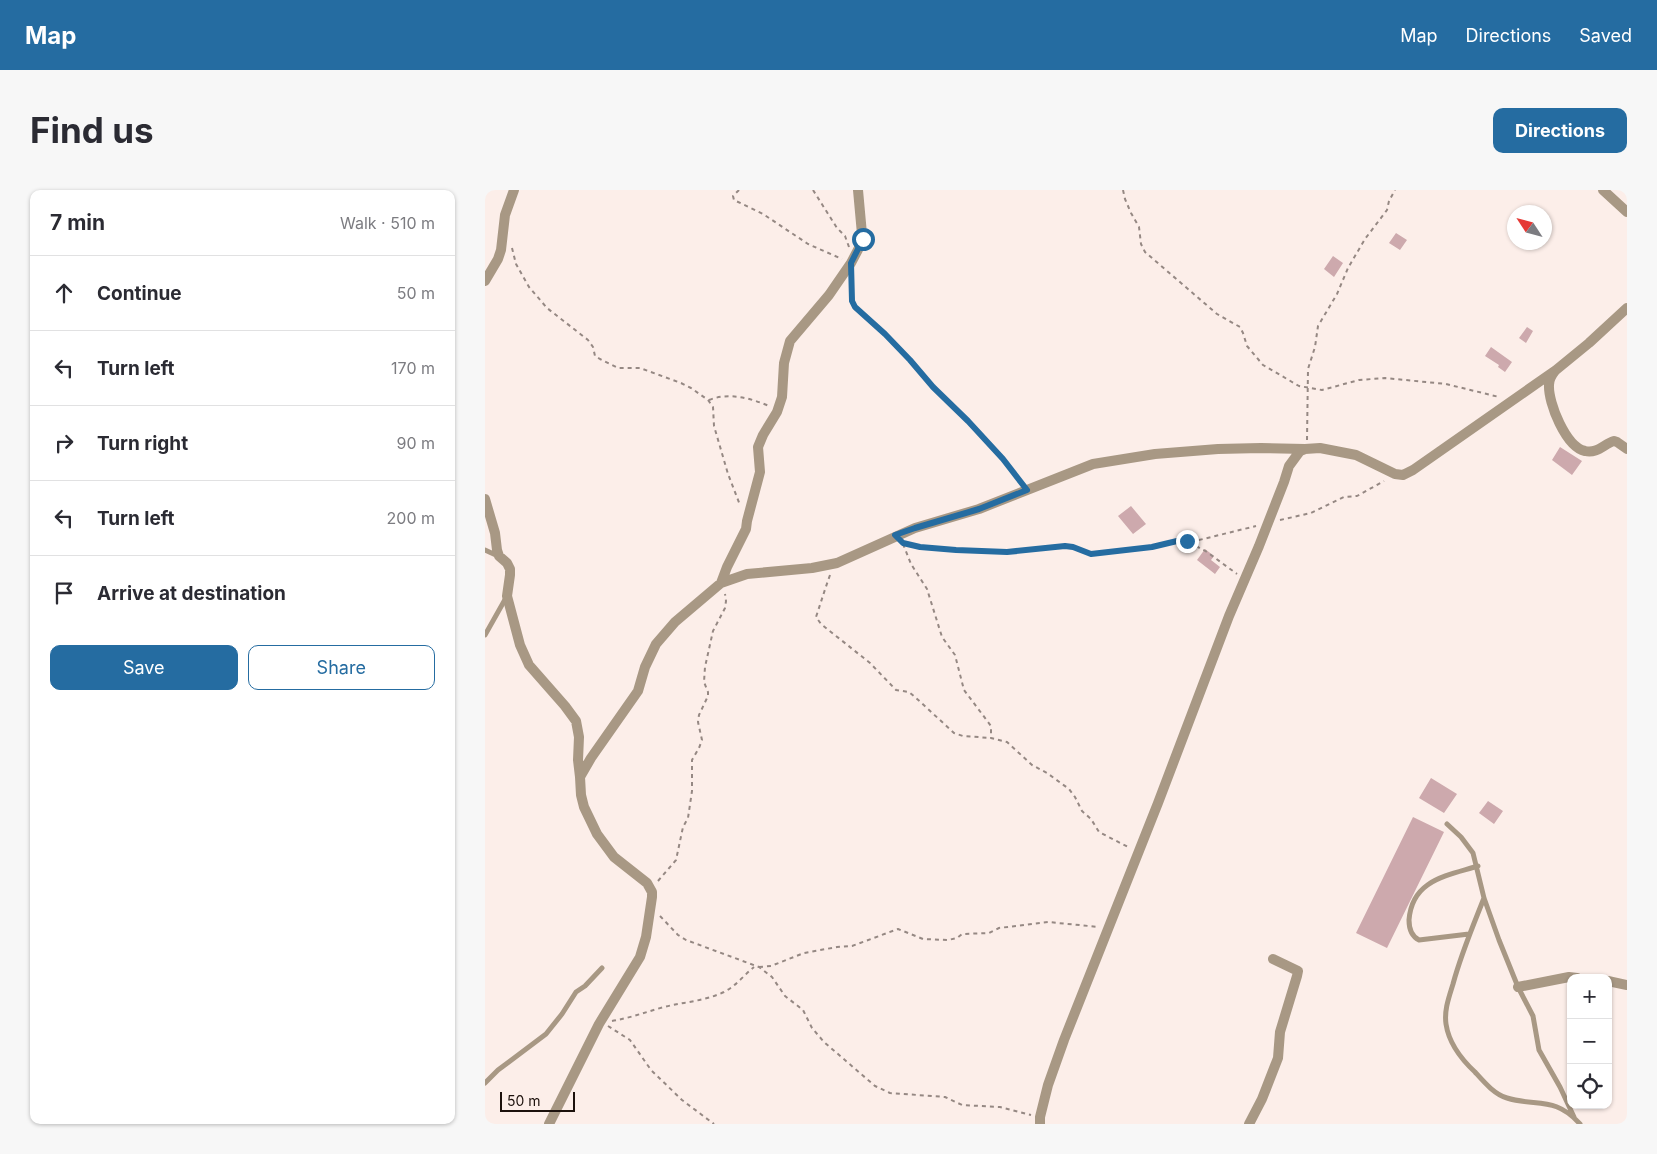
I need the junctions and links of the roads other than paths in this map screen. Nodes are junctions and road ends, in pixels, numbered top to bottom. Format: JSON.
{"nodes":[{"id":1,"x":515,"y":190,"type":"edge"},
{"id":2,"x":858,"y":190,"type":"edge"},
{"id":3,"x":1603,"y":190,"type":"edge"},
{"id":4,"x":1627,"y":212,"type":"edge"},
{"id":5,"x":485,"y":281,"type":"edge"},
{"id":6,"x":1627,"y":308,"type":"edge"},
{"id":7,"x":1556,"y":370,"type":"junction"},
{"id":8,"x":1627,"y":434,"type":"edge"},
{"id":9,"x":1617,"y":442,"type":"junction"},
{"id":10,"x":1306,"y":449,"type":"junction"},
{"id":11,"x":1627,"y":449,"type":"edge"},
{"id":12,"x":485,"y":500,"type":"edge"},
{"id":13,"x":485,"y":550,"type":"edge"},
{"id":14,"x":499,"y":556,"type":"junction"},
{"id":15,"x":724,"y":581,"type":"junction"},
{"id":16,"x":507,"y":596,"type":"junction"},
{"id":17,"x":485,"y":635,"type":"edge"},
{"id":18,"x":580,"y":777,"type":"junction"},
{"id":19,"x":1447,"y":824,"type":"dead end"},
{"id":20,"x":1478,"y":866,"type":"junction"},
{"id":21,"x":1484,"y":898,"type":"junction"},
{"id":22,"x":1469,"y":934,"type":"junction"},
{"id":23,"x":1273,"y":959,"type":"dead end"},
{"id":24,"x":602,"y":968,"type":"dead end"},
{"id":25,"x":1567,"y":977,"type":"edge"},
{"id":26,"x":1612,"y":982,"type":"edge"},
{"id":27,"x":1627,"y":985,"type":"edge"},
{"id":28,"x":1518,"y":987,"type":"junction"},
{"id":29,"x":485,"y":1083,"type":"edge"},
{"id":30,"x":1574,"y":1117,"type":"junction"},
{"id":31,"x":1040,"y":1121,"type":"edge"},
{"id":32,"x":549,"y":1124,"type":"edge"},
{"id":33,"x":1249,"y":1124,"type":"edge"},
{"id":34,"x":1580,"y":1124,"type":"edge"}],
"edges":[{"from":1,"to":5,"type":"street"},
{"from":2,"to":15,"type":"street"},
{"from":3,"to":4,"type":"street"},
{"from":6,"to":7,"type":"street"},
{"from":7,"to":9,"type":"street"},
{"from":7,"to":10,"type":"street"},
{"from":8,"to":9,"type":"street"},
{"from":9,"to":11,"type":"street"},
{"from":10,"to":15,"type":"street"},
{"from":10,"to":31,"type":"street"},
{"from":12,"to":14,"type":"street"},
{"from":13,"to":14,"type":"lane"},
{"from":14,"to":16,"type":"street"},
{"from":15,"to":18,"type":"street"},
{"from":16,"to":17,"type":"lane"},
{"from":16,"to":18,"type":"street"},
{"from":18,"to":32,"type":"street"},
{"from":19,"to":20,"type":"lane"},
{"from":20,"to":21,"type":"lane"},
{"from":20,"to":22,"type":"lane"},
{"from":21,"to":22,"type":"lane"},
{"from":21,"to":28,"type":"lane"},
{"from":22,"to":30,"type":"lane"},
{"from":23,"to":33,"type":"street"},
{"from":24,"to":29,"type":"lane"},
{"from":25,"to":28,"type":"street"},
{"from":26,"to":27,"type":"street"},
{"from":28,"to":30,"type":"lane"},
{"from":30,"to":34,"type":"lane"}]}
